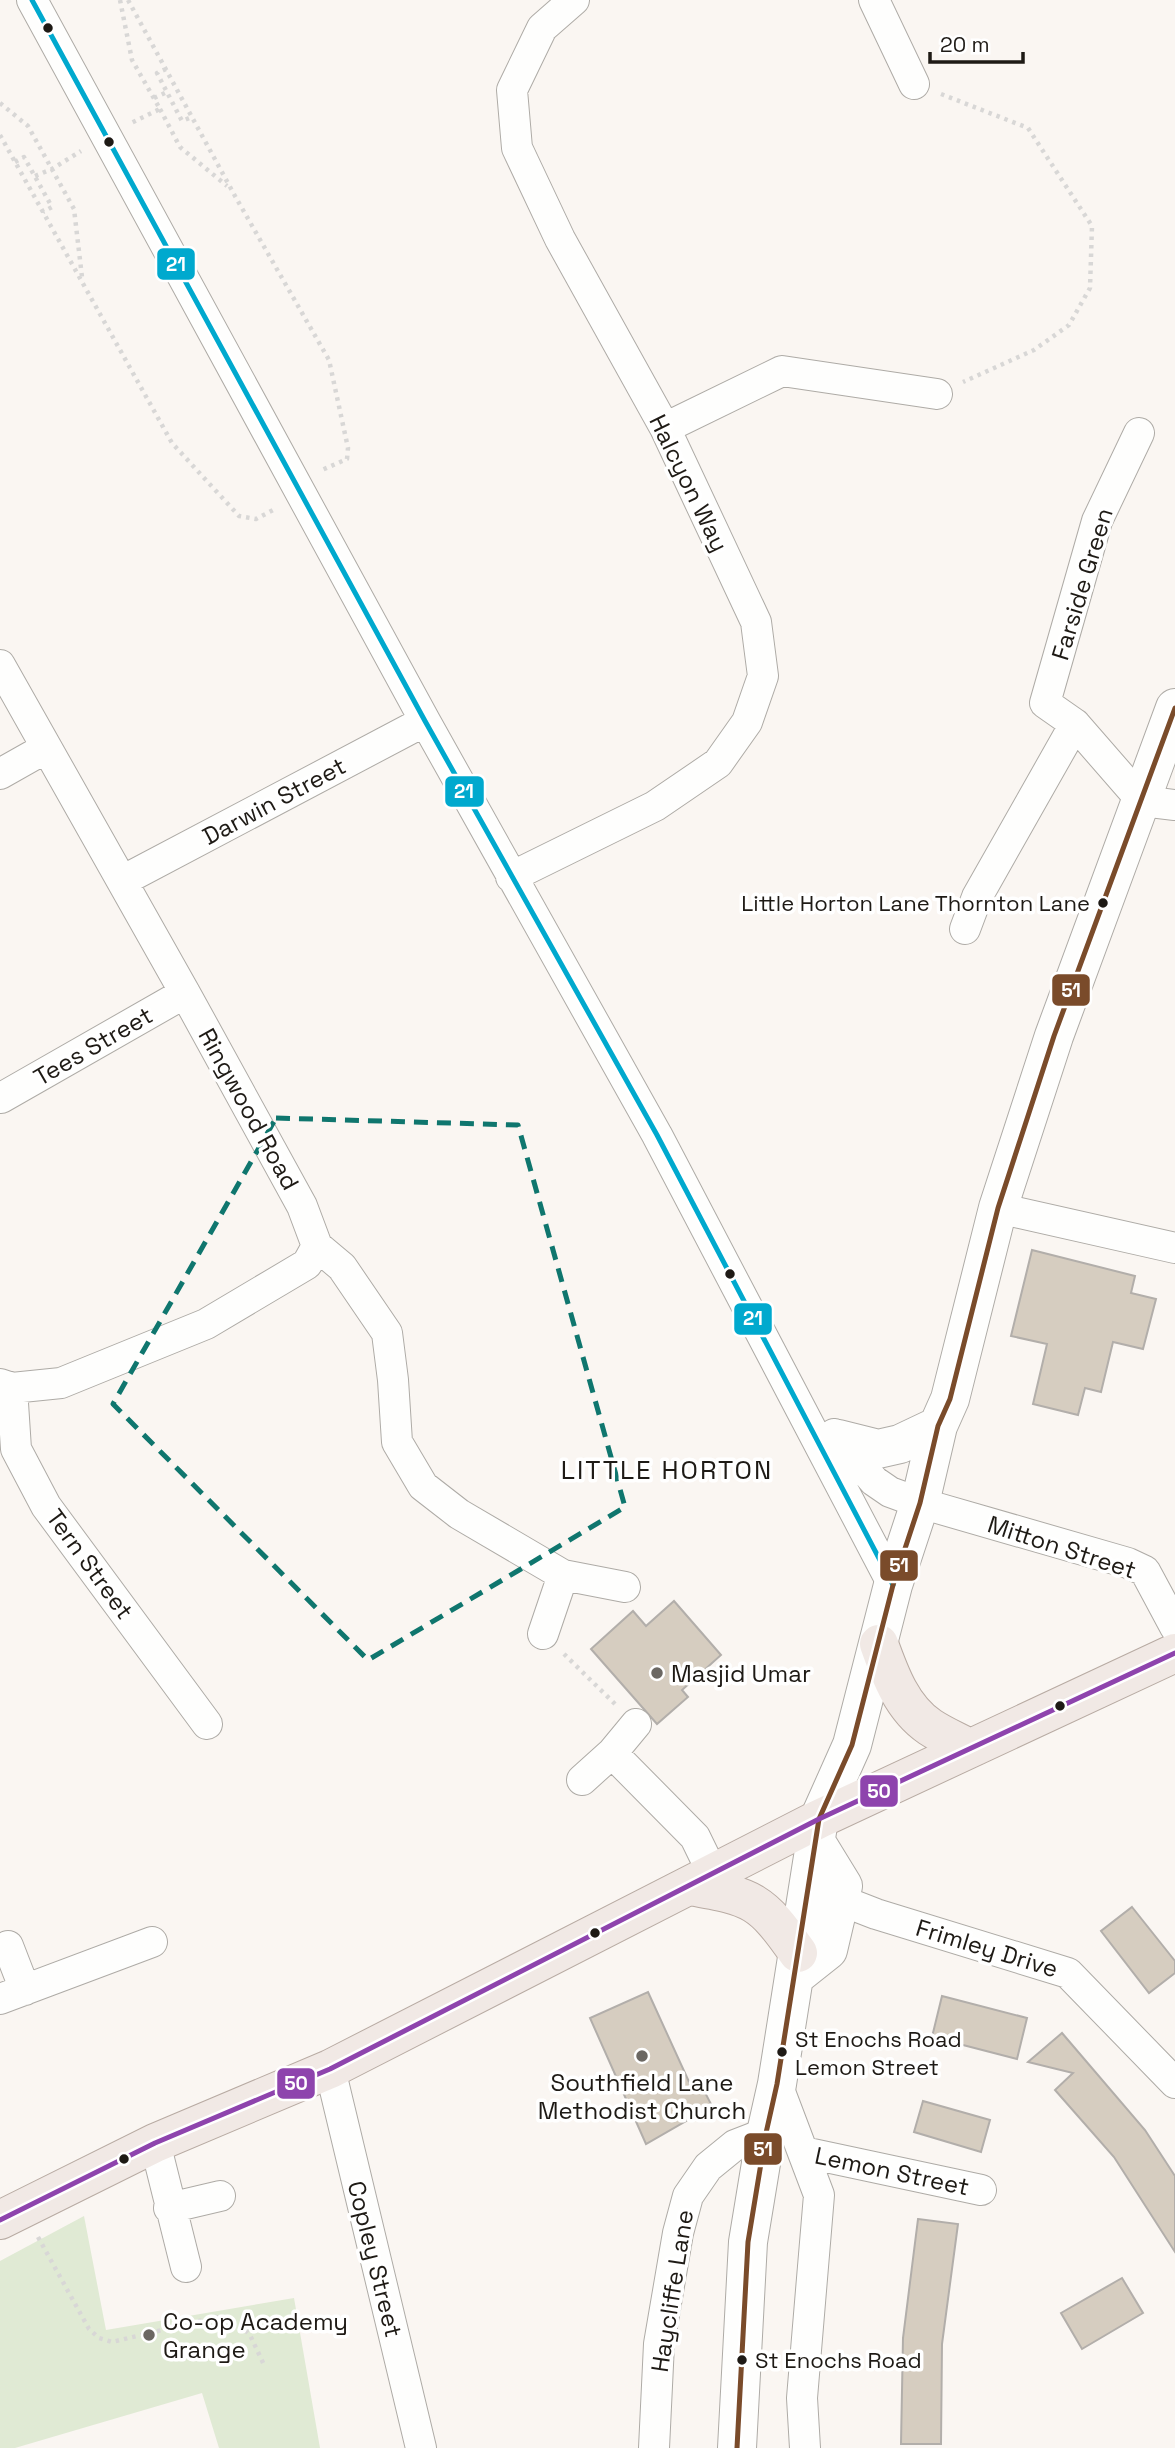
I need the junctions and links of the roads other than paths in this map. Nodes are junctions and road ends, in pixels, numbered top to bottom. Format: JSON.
{"nodes":[{"id":1,"x":32,"y":0,"type":"edge"},
{"id":2,"x":573,"y":0,"type":"edge"},
{"id":3,"x":874,"y":0,"type":"edge"},
{"id":4,"x":914,"y":84,"type":"road end"},
{"id":5,"x":937,"y":394,"type":"road end"},
{"id":6,"x":665,"y":428,"type":"junction"},
{"id":7,"x":1139,"y":433,"type":"dead end"},
{"id":8,"x":0,"y":665,"type":"edge"},
{"id":9,"x":1175,"y":708,"type":"edge"},
{"id":10,"x":425,"y":721,"type":"junction"},
{"id":11,"x":1075,"y":724,"type":"junction"},
{"id":12,"x":46,"y":748,"type":"junction"},
{"id":13,"x":0,"y":774,"type":"edge"},
{"id":14,"x":1158,"y":803,"type":"edge"},
{"id":15,"x":510,"y":877,"type":"junction"},
{"id":16,"x":122,"y":881,"type":"junction"},
{"id":17,"x":965,"y":929,"type":"dead end"},
{"id":18,"x":185,"y":993,"type":"junction"},
{"id":19,"x":1,"y":1098,"type":"edge"},
{"id":20,"x":998,"y":1208,"type":"junction"},
{"id":21,"x":317,"y":1246,"type":"junction"},
{"id":22,"x":1175,"y":1248,"type":"edge"},
{"id":23,"x":788,"y":1385,"type":"junction"},
{"id":24,"x":6,"y":1386,"type":"edge"},
{"id":25,"x":938,"y":1426,"type":"junction"},
{"id":26,"x":838,"y":1439,"type":"junction"},
{"id":27,"x":920,"y":1503,"type":"junction"},
{"id":28,"x":563,"y":1575,"type":"junction"},
{"id":29,"x":893,"y":1585,"type":"junction"},
{"id":30,"x":625,"y":1587,"type":"dead end"},
{"id":31,"x":1175,"y":1627,"type":"edge"},
{"id":32,"x":543,"y":1634,"type":"road end"},
{"id":33,"x":879,"y":1644,"type":"junction"},
{"id":34,"x":1175,"y":1653,"type":"edge"},
{"id":35,"x":207,"y":1724,"type":"dead end"},
{"id":36,"x":636,"y":1724,"type":"road end"},
{"id":37,"x":969,"y":1748,"type":"junction"},
{"id":38,"x":612,"y":1753,"type":"junction"},
{"id":39,"x":582,"y":1780,"type":"dead end"},
{"id":40,"x":817,"y":1831,"type":"junction"},
{"id":41,"x":701,"y":1880,"type":"junction"},
{"id":42,"x":840,"y":1900,"type":"junction"},
{"id":43,"x":152,"y":1941,"type":"dead end"},
{"id":44,"x":8,"y":1945,"type":"dead end"},
{"id":45,"x":796,"y":1965,"type":"junction"},
{"id":46,"x":13,"y":1994,"type":"edge"},
{"id":47,"x":330,"y":2069,"type":"junction"},
{"id":48,"x":1175,"y":2083,"type":"edge"},
{"id":49,"x":777,"y":2084,"type":"junction"},
{"id":50,"x":766,"y":2133,"type":"junction"},
{"id":51,"x":155,"y":2143,"type":"junction"},
{"id":52,"x":803,"y":2152,"type":"junction"},
{"id":53,"x":981,"y":2190,"type":"dead end"},
{"id":54,"x":220,"y":2196,"type":"dead end"},
{"id":55,"x":169,"y":2208,"type":"junction"},
{"id":56,"x":17,"y":2224,"type":"edge"},
{"id":57,"x":186,"y":2267,"type":"dead end"},
{"id":58,"x":421,"y":2448,"type":"edge"},
{"id":59,"x":654,"y":2448,"type":"edge"},
{"id":60,"x":737,"y":2448,"type":"edge"},
{"id":61,"x":805,"y":2448,"type":"edge"}],
"edges":[{"from":1,"to":10,"type":"street"},
{"from":2,"to":6,"type":"street","name":"Halcyon Way"},
{"from":3,"to":4,"type":"street"},
{"from":5,"to":6,"type":"street"},
{"from":6,"to":15,"type":"street","name":"Halcyon Way"},
{"from":7,"to":11,"type":"street","name":"Farside Green"},
{"from":8,"to":12,"type":"street","name":"Ringwood Road"},
{"from":9,"to":14,"type":"street"},
{"from":10,"to":15,"type":"street"},
{"from":10,"to":16,"type":"street","name":"Darwin Street"},
{"from":11,"to":14,"type":"street","name":"Farside Green"},
{"from":11,"to":17,"type":"street"},
{"from":12,"to":13,"type":"street"},
{"from":12,"to":16,"type":"street","name":"Ringwood Road"},
{"from":14,"to":20,"type":"street"},
{"from":15,"to":23,"type":"street"},
{"from":16,"to":18,"type":"street","name":"Ringwood Road"},
{"from":18,"to":19,"type":"street","name":"Tees Street"},
{"from":18,"to":21,"type":"street","name":"Ringwood Road"},
{"from":20,"to":22,"type":"street"},
{"from":20,"to":25,"type":"street"},
{"from":21,"to":24,"type":"street"},
{"from":21,"to":28,"type":"street"},
{"from":23,"to":26,"type":"street","name":"Mitton Street"},
{"from":23,"to":29,"type":"street"},
{"from":24,"to":35,"type":"street","name":"Tern Street"},
{"from":25,"to":26,"type":"street"},
{"from":25,"to":27,"type":"street"},
{"from":26,"to":27,"type":"street","name":"Mitton Street"},
{"from":27,"to":29,"type":"street"},
{"from":27,"to":31,"type":"street","name":"Mitton Street"},
{"from":28,"to":30,"type":"street"},
{"from":28,"to":32,"type":"street"},
{"from":29,"to":33,"type":"street"},
{"from":33,"to":37,"type":"main road"},
{"from":33,"to":40,"type":"street"},
{"from":34,"to":37,"type":"main road"},
{"from":36,"to":38,"type":"street"},
{"from":37,"to":40,"type":"main road"},
{"from":38,"to":39,"type":"street"},
{"from":38,"to":41,"type":"street"},
{"from":40,"to":41,"type":"main road"},
{"from":40,"to":42,"type":"street"},
{"from":40,"to":45,"type":"street"},
{"from":41,"to":45,"type":"main road"},
{"from":41,"to":47,"type":"main road"},
{"from":42,"to":45,"type":"street"},
{"from":42,"to":48,"type":"street","name":"Frimley Drive"},
{"from":43,"to":46,"type":"street"},
{"from":44,"to":46,"type":"street"},
{"from":45,"to":49,"type":"street"},
{"from":47,"to":51,"type":"main road"},
{"from":47,"to":58,"type":"street","name":"Copley Street"},
{"from":49,"to":50,"type":"street"},
{"from":49,"to":52,"type":"street"},
{"from":50,"to":59,"type":"street","name":"Haycliffe Lane"},
{"from":50,"to":60,"type":"street"},
{"from":51,"to":55,"type":"street"},
{"from":51,"to":56,"type":"main road"},
{"from":52,"to":53,"type":"street","name":"Lemon Street"},
{"from":52,"to":61,"type":"street"},
{"from":54,"to":55,"type":"street"},
{"from":55,"to":57,"type":"street"}]}
